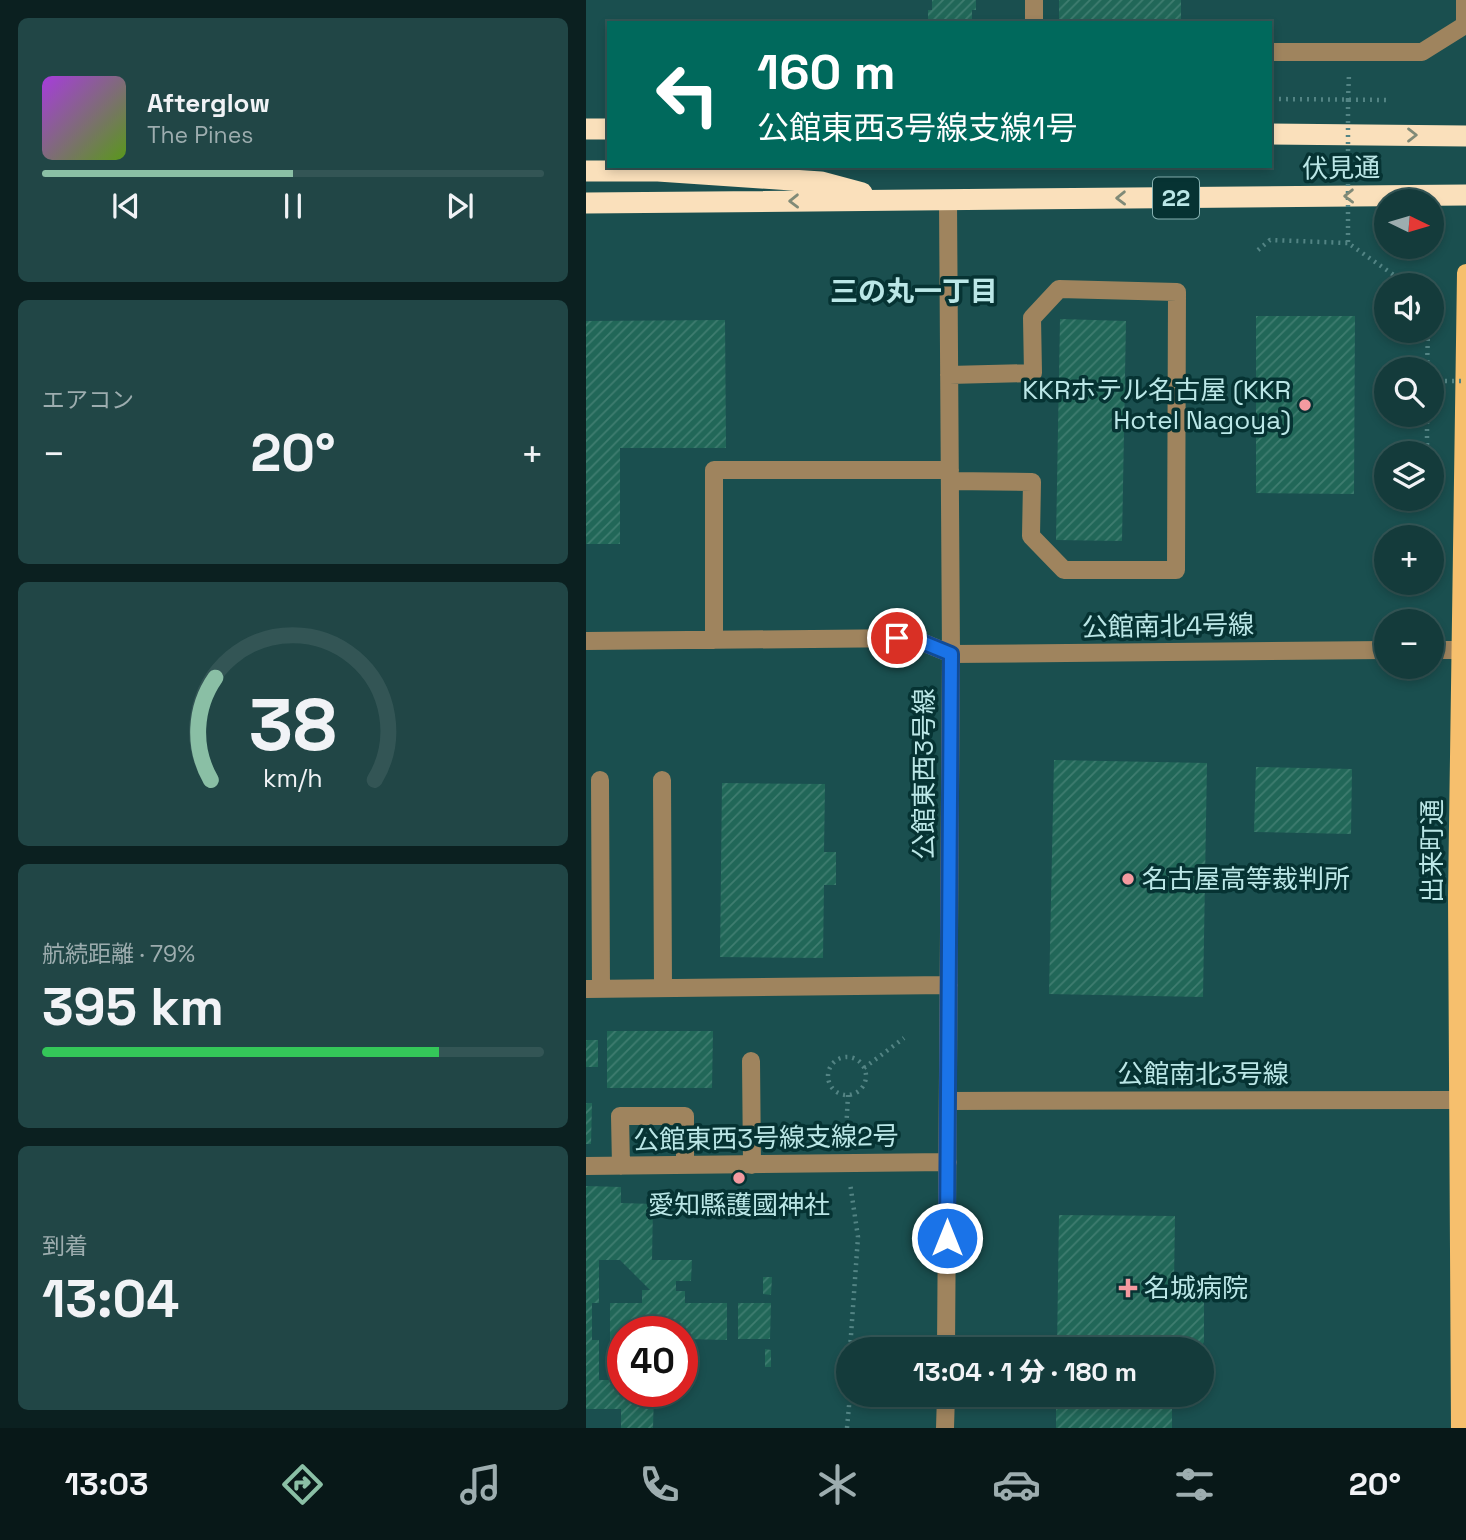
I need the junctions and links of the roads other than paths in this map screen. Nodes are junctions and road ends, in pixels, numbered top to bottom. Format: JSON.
{"nodes":[{"id":1,"x":1034,"y":0,"type":"edge"},
{"id":2,"x":1465,"y":0,"type":"edge"},
{"id":3,"x":1034,"y":21,"type":"edge"},
{"id":4,"x":1272,"y":52,"type":"edge"},
{"id":5,"x":586,"y":129,"type":"edge"},
{"id":6,"x":607,"y":130,"type":"edge"},
{"id":7,"x":1272,"y":134,"type":"edge"},
{"id":8,"x":1466,"y":136,"type":"edge"},
{"id":9,"x":586,"y":171,"type":"edge"},
{"id":10,"x":1466,"y":195,"type":"edge"},
{"id":11,"x":887,"y":200,"type":"junction"},
{"id":12,"x":948,"y":200,"type":"junction"},
{"id":13,"x":586,"y":203,"type":"edge"},
{"id":14,"x":1466,"y":274,"type":"edge"},
{"id":15,"x":949,"y":375,"type":"junction"},
{"id":16,"x":950,"y":476,"type":"junction"},
{"id":17,"x":714,"y":640,"type":"junction"},
{"id":18,"x":586,"y":641,"type":"edge"},
{"id":19,"x":1374,"y":650,"type":"edge"},
{"id":20,"x":1444,"y":650,"type":"edge"},
{"id":21,"x":1459,"y":650,"type":"junction"},
{"id":22,"x":951,"y":654,"type":"junction"},
{"id":23,"x":600,"y":780,"type":"dead end"},
{"id":24,"x":662,"y":780,"type":"dead end"},
{"id":25,"x":1462,"y":895,"type":"edge"},
{"id":26,"x":949,"y":985,"type":"junction"},
{"id":27,"x":663,"y":988,"type":"junction"},
{"id":28,"x":593,"y":989,"type":"edge"},
{"id":29,"x":751,"y":1061,"type":"dead end"},
{"id":30,"x":1459,"y":1100,"type":"junction"},
{"id":31,"x":948,"y":1101,"type":"junction"},
{"id":32,"x":948,"y":1162,"type":"junction"},
{"id":33,"x":752,"y":1164,"type":"junction"},
{"id":34,"x":685,"y":1165,"type":"junction"},
{"id":35,"x":586,"y":1166,"type":"edge"},
{"id":36,"x":621,"y":1166,"type":"junction"},
{"id":37,"x":946,"y":1337,"type":"edge"},
{"id":38,"x":946,"y":1407,"type":"edge"},
{"id":39,"x":945,"y":1428,"type":"edge"},
{"id":40,"x":1460,"y":1428,"type":"edge"}],
"edges":[{"from":1,"to":3,"type":"street"},
{"from":2,"to":4,"type":"street"},
{"from":5,"to":6,"type":"highway"},
{"from":7,"to":8,"type":"highway","name":"伏見通","one_way":true},
{"from":9,"to":11,"type":"highway"},
{"from":10,"to":12,"type":"highway","name":"伏見通","number":"22","one_way":true},
{"from":11,"to":12,"type":"highway","name":"伏見通","number":"22"},
{"from":11,"to":13,"type":"highway","name":"伏見通","number":"22","one_way":true},
{"from":12,"to":15,"type":"street","name":"公館東西3号線"},
{"from":14,"to":21,"type":"main road","name":"出来町通"},
{"from":15,"to":16,"type":"street","name":"公館東西3号線"},
{"from":15,"to":16,"type":"street"},
{"from":16,"to":17,"type":"street"},
{"from":16,"to":22,"type":"street","name":"公館東西3号線"},
{"from":17,"to":18,"type":"street"},
{"from":17,"to":22,"type":"street"},
{"from":19,"to":22,"type":"street","name":"公館南北4号線"},
{"from":20,"to":21,"type":"street"},
{"from":21,"to":25,"type":"main road","name":"出来町通"},
{"from":22,"to":26,"type":"street","name":"公館東西3号線"},
{"from":23,"to":28,"type":"street"},
{"from":24,"to":27,"type":"street"},
{"from":25,"to":30,"type":"main road","name":"出来町通"},
{"from":26,"to":27,"type":"street"},
{"from":26,"to":31,"type":"street","name":"公館東西3号線"},
{"from":27,"to":28,"type":"street"},
{"from":29,"to":33,"type":"street"},
{"from":30,"to":31,"type":"street","name":"公館南北3号線"},
{"from":30,"to":40,"type":"main road","name":"出来町通"},
{"from":31,"to":32,"type":"street","name":"公館東西3号線"},
{"from":32,"to":33,"type":"street","name":"公館東西3号線支線2号"},
{"from":32,"to":37,"type":"street","name":"公館東西3号線"},
{"from":33,"to":34,"type":"street","name":"公館東西3号線支線2号"},
{"from":34,"to":36,"type":"street","name":"公館東西3号線支線2号"},
{"from":34,"to":36,"type":"street"},
{"from":35,"to":36,"type":"street","name":"公館東西3号線支線2号"},
{"from":38,"to":39,"type":"street"}]}
